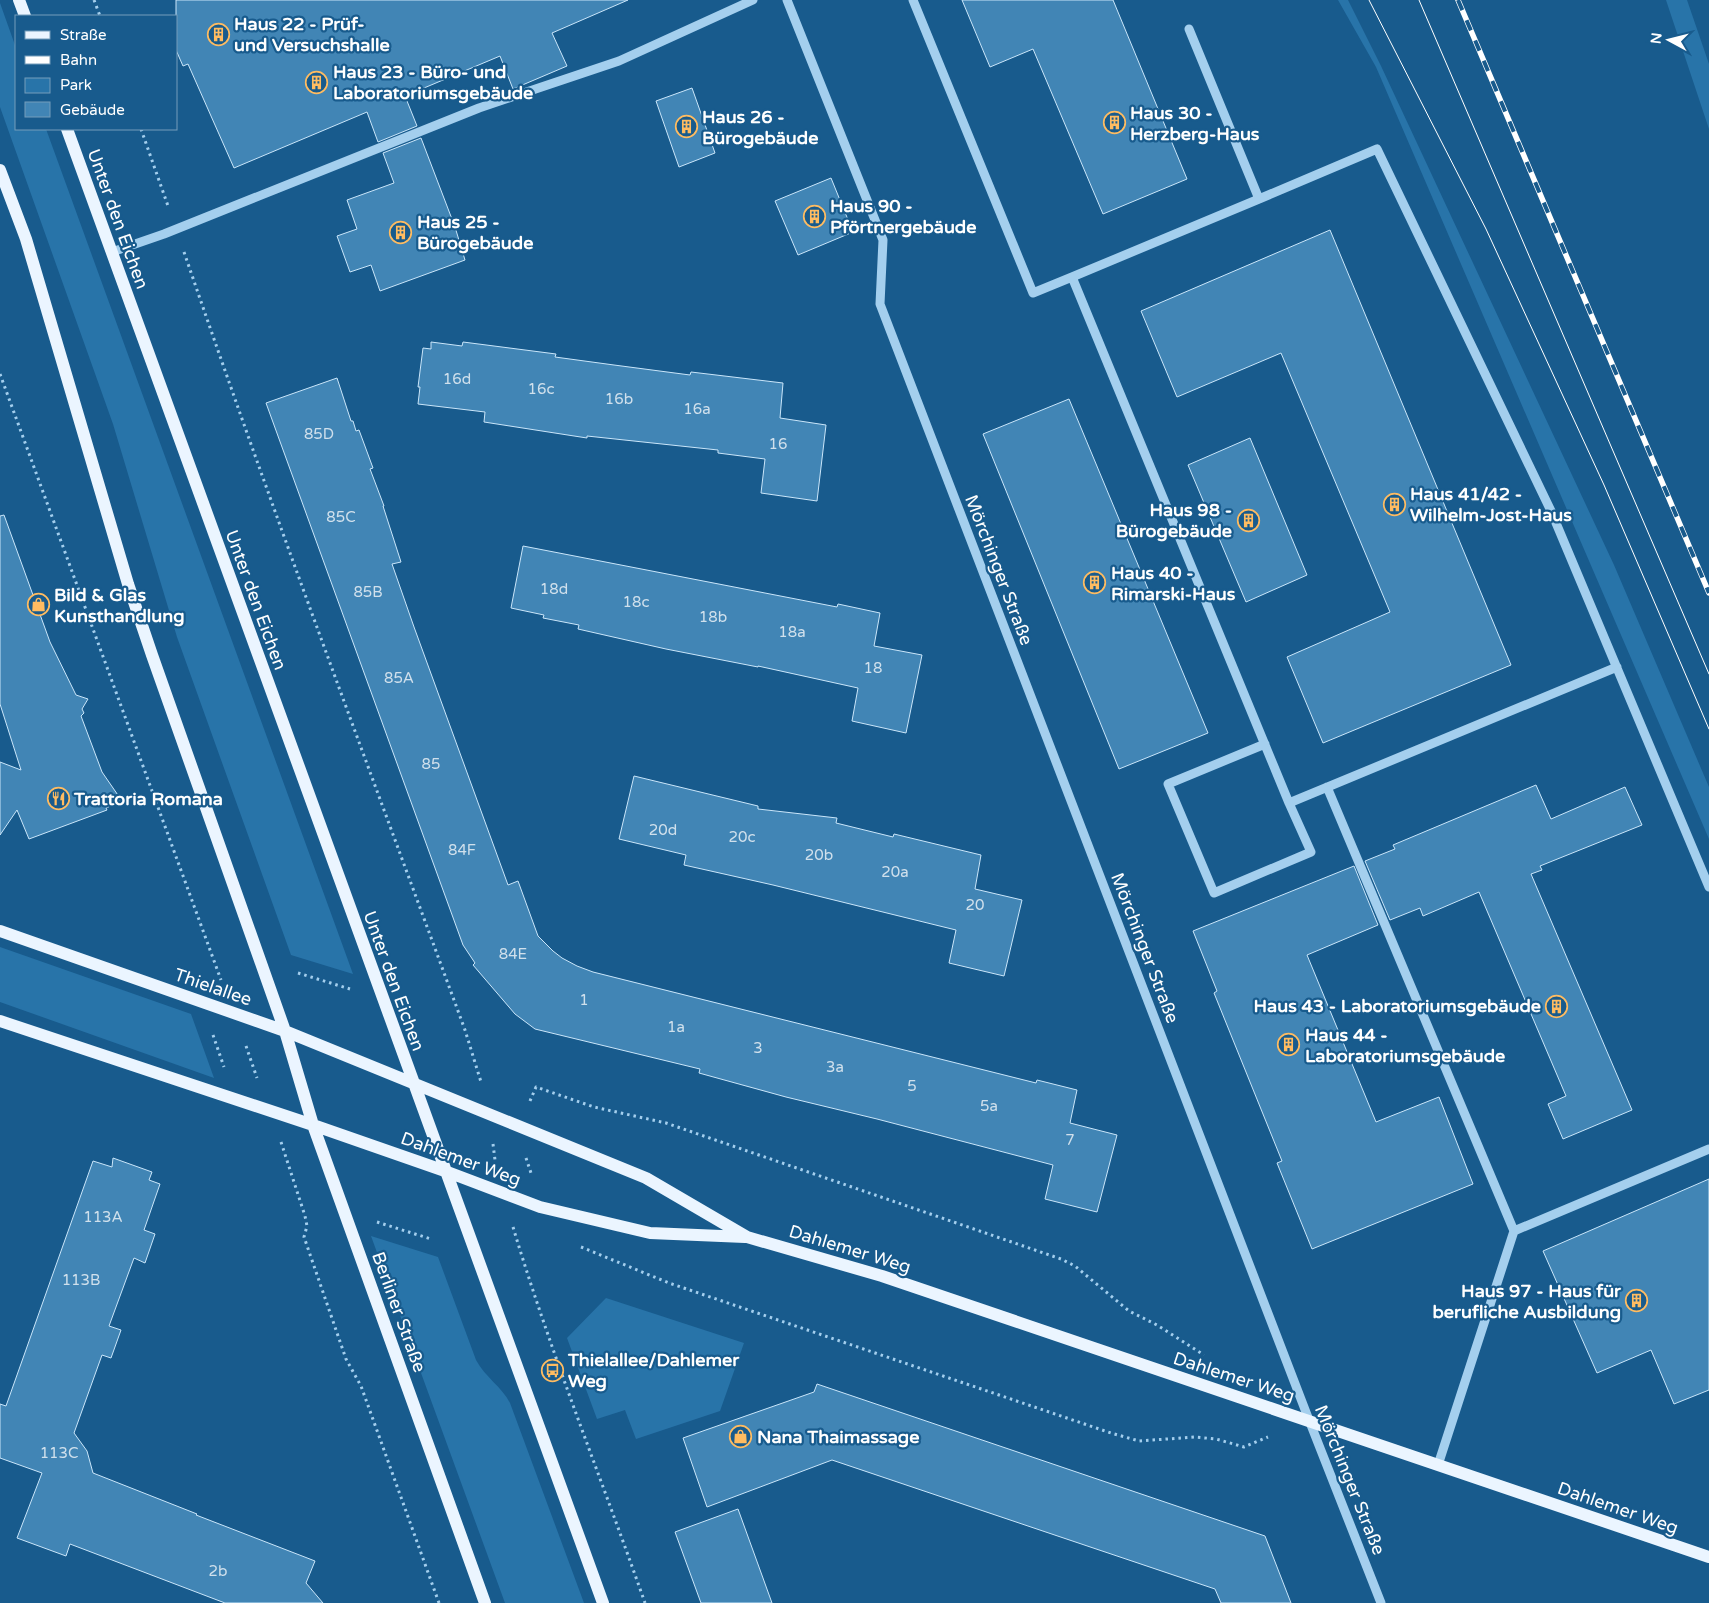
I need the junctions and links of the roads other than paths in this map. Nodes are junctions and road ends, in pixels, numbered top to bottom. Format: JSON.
{"nodes":[{"id":1,"x":19,"y":0,"type":"edge"},
{"id":2,"x":753,"y":0,"type":"edge"},
{"id":3,"x":787,"y":0,"type":"edge"},
{"id":4,"x":913,"y":0,"type":"edge"},
{"id":5,"x":25,"y":15,"type":"edge"},
{"id":6,"x":1190,"y":29,"type":"dead end"},
{"id":7,"x":67,"y":130,"type":"edge"},
{"id":8,"x":0,"y":170,"type":"edge"},
{"id":9,"x":1259,"y":199,"type":"junction"},
{"id":10,"x":112,"y":252,"type":"junction"},
{"id":11,"x":1072,"y":277,"type":"junction"},
{"id":12,"x":1617,"y":667,"type":"junction"},
{"id":13,"x":1265,"y":744,"type":"junction"},
{"id":14,"x":1328,"y":787,"type":"junction"},
{"id":15,"x":1289,"y":803,"type":"junction"},
{"id":16,"x":1709,"y":887,"type":"edge"},
{"id":17,"x":0,"y":930,"type":"edge"},
{"id":18,"x":0,"y":1021,"type":"edge"},
{"id":19,"x":285,"y":1032,"type":"junction"},
{"id":20,"x":413,"y":1083,"type":"junction"},
{"id":21,"x":313,"y":1125,"type":"junction"},
{"id":22,"x":1709,"y":1148,"type":"edge"},
{"id":23,"x":445,"y":1171,"type":"junction"},
{"id":24,"x":1514,"y":1231,"type":"junction"},
{"id":25,"x":747,"y":1237,"type":"junction"},
{"id":26,"x":1309,"y":1420,"type":"junction"},
{"id":27,"x":1438,"y":1465,"type":"junction"},
{"id":28,"x":1709,"y":1557,"type":"edge"},
{"id":29,"x":486,"y":1603,"type":"edge"},
{"id":30,"x":603,"y":1603,"type":"edge"},
{"id":31,"x":1381,"y":1603,"type":"edge"}],
"edges":[{"from":1,"to":5,"type":"main road"},
{"from":2,"to":10,"type":"street"},
{"from":3,"to":26,"type":"street","name":"Mörchinger Straße"},
{"from":4,"to":11,"type":"street"},
{"from":6,"to":9,"type":"street"},
{"from":7,"to":10,"type":"main road","name":"Unter den Eichen"},
{"from":8,"to":19,"type":"main road"},
{"from":9,"to":11,"type":"street"},
{"from":9,"to":12,"type":"street"},
{"from":10,"to":20,"type":"main road","name":"Unter den Eichen"},
{"from":11,"to":13,"type":"street"},
{"from":12,"to":14,"type":"street"},
{"from":12,"to":16,"type":"street"},
{"from":13,"to":15,"type":"street"},
{"from":13,"to":15,"type":"street"},
{"from":14,"to":15,"type":"street"},
{"from":14,"to":24,"type":"street"},
{"from":17,"to":19,"type":"main road","name":"Thielallee"},
{"from":18,"to":21,"type":"main road"},
{"from":19,"to":20,"type":"main road","name":"Thielallee"},
{"from":19,"to":21,"type":"main road","name":"Berliner Straße"},
{"from":20,"to":23,"type":"main road"},
{"from":20,"to":25,"type":"main road","name":"Dahlemer Weg"},
{"from":21,"to":23,"type":"main road","name":"Dahlemer Weg"},
{"from":21,"to":29,"type":"main road","name":"Berliner Straße"},
{"from":22,"to":24,"type":"street"},
{"from":23,"to":25,"type":"main road","name":"Dahlemer Weg"},
{"from":23,"to":30,"type":"main road"},
{"from":24,"to":27,"type":"street"},
{"from":25,"to":26,"type":"main road","name":"Dahlemer Weg"},
{"from":26,"to":27,"type":"main road","name":"Dahlemer Weg"},
{"from":26,"to":31,"type":"street","name":"Mörchinger Straße"},
{"from":27,"to":28,"type":"main road","name":"Dahlemer Weg"}]}
